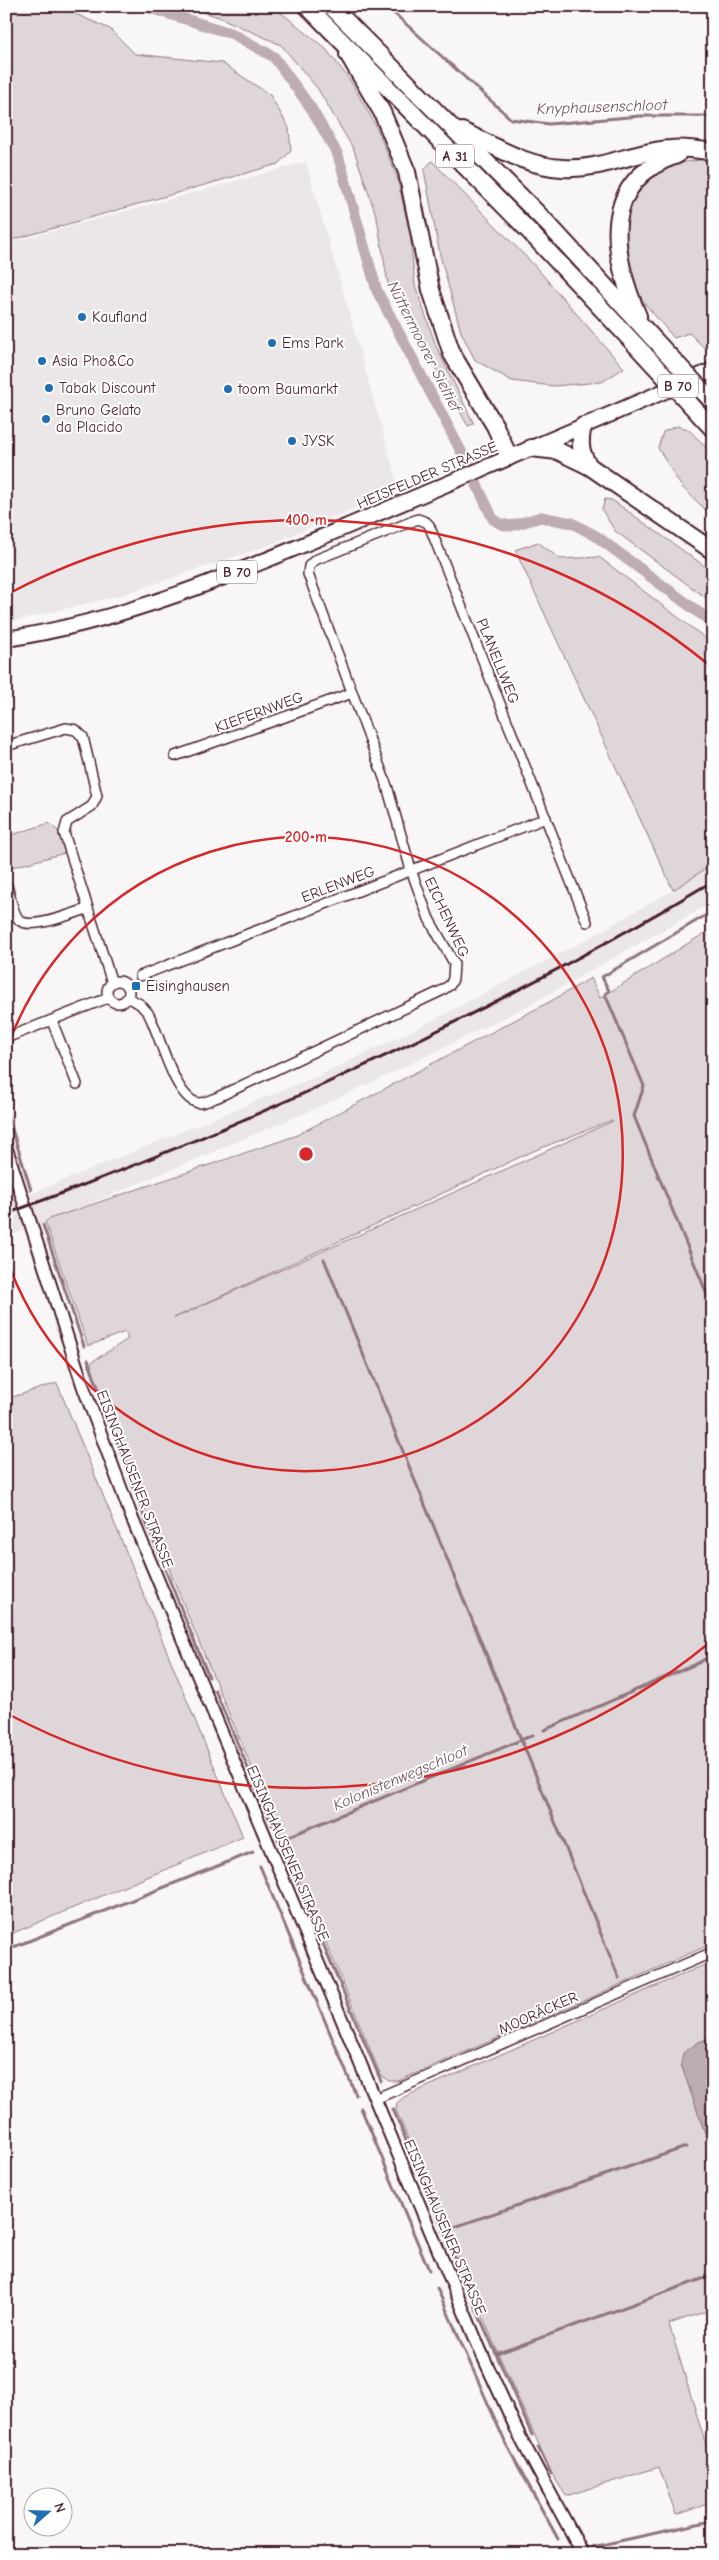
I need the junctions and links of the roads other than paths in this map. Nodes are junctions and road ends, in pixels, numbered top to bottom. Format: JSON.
{"nodes":[{"id":1,"x":306,"y":6,"type":"edge"},
{"id":2,"x":331,"y":6,"type":"edge"},
{"id":3,"x":341,"y":39,"type":"junction"},
{"id":4,"x":453,"y":127,"type":"junction"},
{"id":5,"x":693,"y":149,"type":"junction"},
{"id":6,"x":713,"y":152,"type":"edge"},
{"id":7,"x":641,"y":325,"type":"junction"},
{"id":8,"x":713,"y":370,"type":"edge"},
{"id":9,"x":713,"y":402,"type":"edge"},
{"id":10,"x":583,"y":426,"type":"junction"},
{"id":11,"x":713,"y":429,"type":"edge"},
{"id":12,"x":531,"y":448,"type":"junction"},
{"id":13,"x":509,"y":457,"type":"junction"},
{"id":14,"x":589,"y":466,"type":"junction"},
{"id":15,"x":713,"y":552,"type":"edge"},
{"id":16,"x":315,"y":560,"type":"joint"},
{"id":17,"x":6,"y":640,"type":"edge"},
{"id":18,"x":352,"y":693,"type":"junction"},
{"id":19,"x":6,"y":746,"type":"edge"},
{"id":20,"x":175,"y":756,"type":"dead end"},
{"id":21,"x":546,"y":818,"type":"junction"},
{"id":22,"x":411,"y":870,"type":"junction"},
{"id":23,"x":6,"y":883,"type":"edge"},
{"id":24,"x":87,"y":909,"type":"junction"},
{"id":25,"x":587,"y":922,"type":"dead end"},
{"id":26,"x":140,"y":976,"type":"dead end"},
{"id":27,"x":112,"y":983,"type":"junction"},
{"id":28,"x":108,"y":998,"type":"junction"},
{"id":29,"x":128,"y":998,"type":"junction"},
{"id":30,"x":52,"y":1020,"type":"junction"},
{"id":31,"x":6,"y":1038,"type":"edge"},
{"id":32,"x":77,"y":1084,"type":"dead end"},
{"id":33,"x":6,"y":1147,"type":"edge"},
{"id":34,"x":713,"y":1952,"type":"edge"},
{"id":35,"x":375,"y":2099,"type":"junction"},
{"id":36,"x":583,"y":2554,"type":"edge"}],
"edges":[{"from":1,"to":3,"type":"highway","number":"A 31"},
{"from":2,"to":4,"type":"highway","number":"A 31"},
{"from":3,"to":11,"type":"highway","number":"A 31","bridge":true},
{"from":3,"to":13,"type":"highway"},
{"from":4,"to":5,"type":"highway"},
{"from":4,"to":7,"type":"highway","number":"A 31"},
{"from":5,"to":6,"type":"highway"},
{"from":5,"to":7,"type":"highway"},
{"from":7,"to":9,"type":"highway","number":"A 31","bridge":true},
{"from":8,"to":10,"type":"main road","name":"HEISFELDER STRASSE","number":"B 70"},
{"from":10,"to":12,"type":"main road","name":"HEISFELDER STRASSE","number":"B 70"},
{"from":10,"to":14,"type":"highway"},
{"from":12,"to":13,"type":"main road","name":"HEISFELDER STRASSE","number":"B 70"},
{"from":12,"to":14,"type":"highway"},
{"from":13,"to":17,"type":"main road","name":"HEISFELDER STRASSE","number":"B 70"},
{"from":14,"to":15,"type":"highway"},
{"from":16,"to":18,"type":"street","name":"EICHENWEG"},
{"from":16,"to":21,"type":"street","name":"PLANELLWEG"},
{"from":18,"to":20,"type":"street","name":"KIEFERNWEG"},
{"from":18,"to":22,"type":"street","name":"EICHENWEG"},
{"from":19,"to":24,"type":"street"},
{"from":21,"to":22,"type":"street","name":"ERLENWEG"},
{"from":21,"to":25,"type":"street","name":"PLANELLWEG"},
{"from":22,"to":26,"type":"street","name":"ERLENWEG"},
{"from":22,"to":29,"type":"street","name":"EICHENWEG"},
{"from":23,"to":24,"type":"street"},
{"from":24,"to":27,"type":"street"},
{"from":27,"to":28,"type":"street"},
{"from":27,"to":29,"type":"street"},
{"from":28,"to":29,"type":"street"},
{"from":28,"to":30,"type":"street"},
{"from":30,"to":31,"type":"street"},
{"from":30,"to":32,"type":"street"},
{"from":33,"to":35,"type":"street","name":"EISINGHAUSENER STRASSE"},
{"from":34,"to":35,"type":"street","name":"MOORÄCKER"},
{"from":35,"to":36,"type":"street","name":"EISINGHAUSENER STRASSE"}]}
